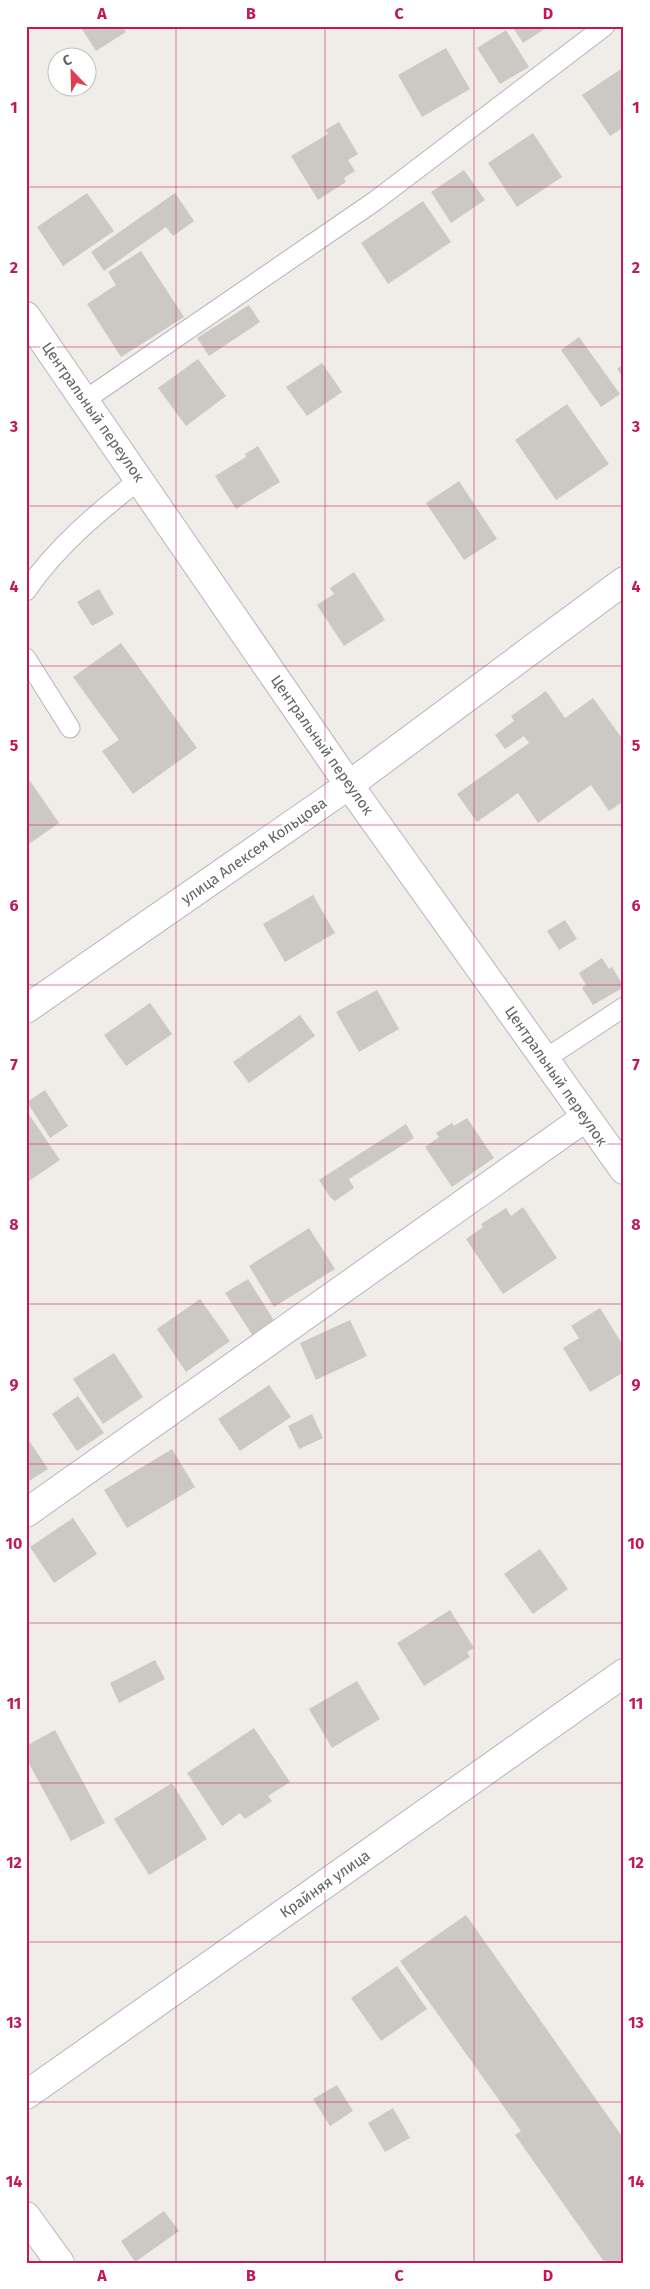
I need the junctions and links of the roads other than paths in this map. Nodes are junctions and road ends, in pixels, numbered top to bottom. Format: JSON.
{"nodes":[{"id":1,"x":605,"y":26,"type":"edge"},
{"id":2,"x":26,"y":316,"type":"edge"},
{"id":3,"x":85,"y":400,"type":"junction"},
{"id":4,"x":140,"y":479,"type":"junction"},
{"id":5,"x":624,"y":581,"type":"edge"},
{"id":6,"x":26,"y":591,"type":"edge"},
{"id":7,"x":26,"y":658,"type":"edge"},
{"id":8,"x":70,"y":728,"type":"dead end"},
{"id":9,"x":349,"y":785,"type":"junction"},
{"id":10,"x":624,"y":1007,"type":"edge"},
{"id":11,"x":26,"y":1009,"type":"edge"},
{"id":12,"x":544,"y":1059,"type":"junction"},
{"id":13,"x":586,"y":1117,"type":"junction"},
{"id":14,"x":624,"y":1170,"type":"edge"},
{"id":15,"x":26,"y":1513,"type":"edge"},
{"id":16,"x":624,"y":1673,"type":"edge"},
{"id":17,"x":26,"y":2095,"type":"edge"},
{"id":18,"x":26,"y":2216,"type":"edge"},
{"id":19,"x":60,"y":2263,"type":"edge"}],
"edges":[{"from":1,"to":3,"type":"lane"},
{"from":2,"to":3,"type":"street","name":"Центральный переулок"},
{"from":3,"to":4,"type":"street","name":"Центральный переулок"},
{"from":4,"to":6,"type":"lane"},
{"from":4,"to":9,"type":"street","name":"Центральный переулок"},
{"from":5,"to":9,"type":"street","name":"улица Алексея Кольцова"},
{"from":7,"to":8,"type":"lane"},
{"from":9,"to":11,"type":"street","name":"улица Алексея Кольцова"},
{"from":9,"to":12,"type":"street","name":"Центральный переулок"},
{"from":10,"to":12,"type":"lane"},
{"from":12,"to":13,"type":"street","name":"Центральный переулок"},
{"from":13,"to":14,"type":"street","name":"Центральный переулок"},
{"from":13,"to":15,"type":"street"},
{"from":16,"to":17,"type":"street","name":"Крайняя улица"},
{"from":18,"to":19,"type":"street"}]}
